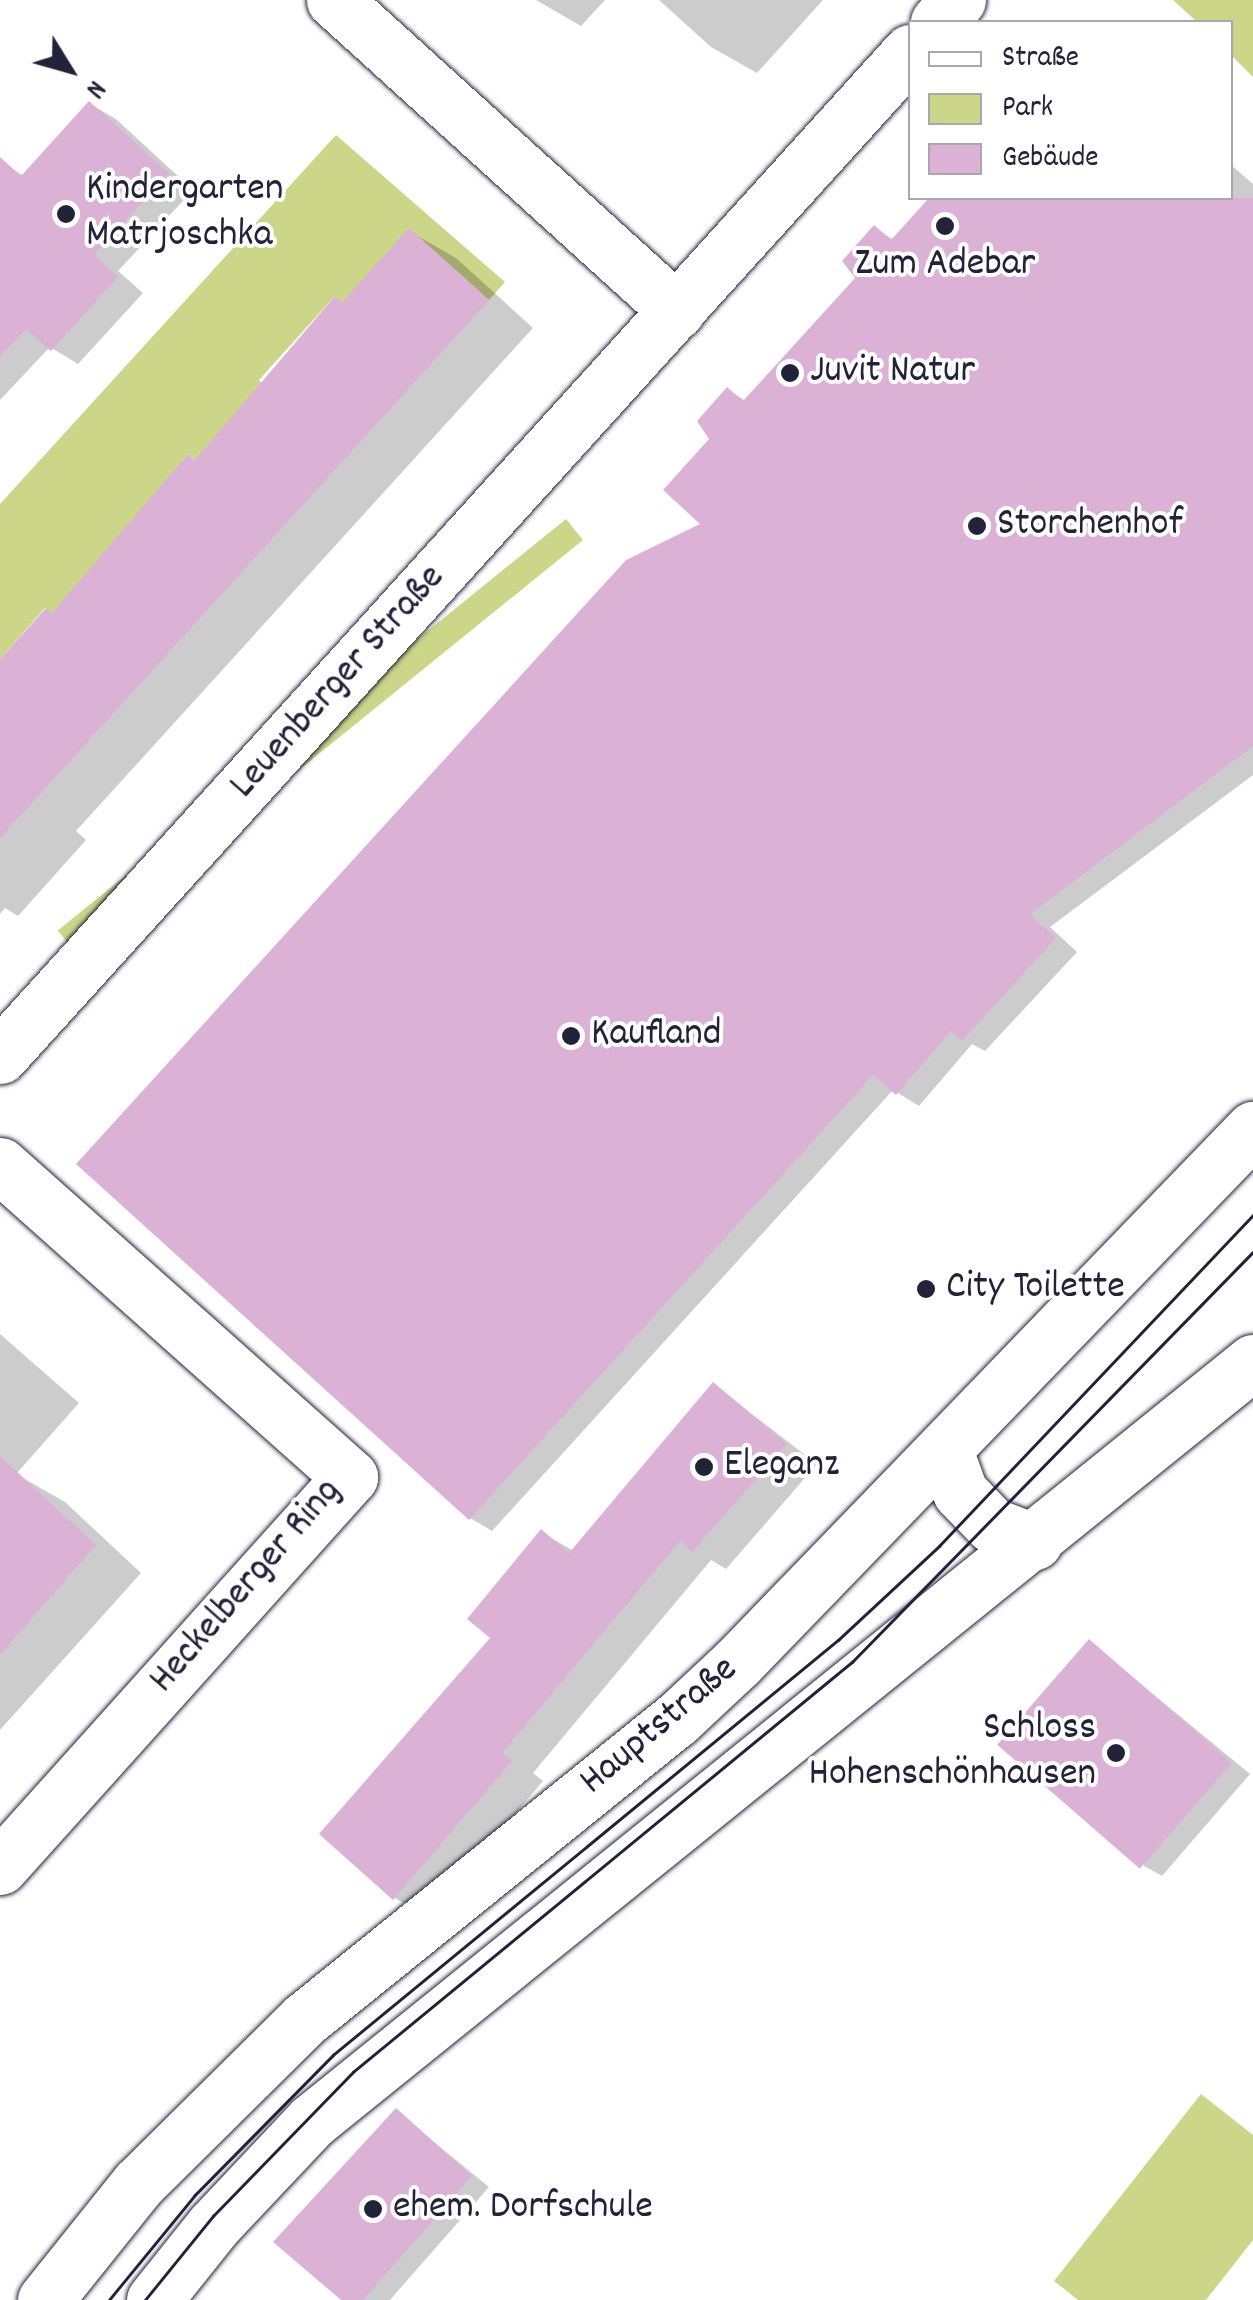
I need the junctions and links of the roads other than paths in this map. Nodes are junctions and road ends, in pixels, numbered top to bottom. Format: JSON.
{"nodes":[{"id":1,"x":334,"y":0,"type":"edge"},
{"id":2,"x":958,"y":0,"type":"edge"},
{"id":3,"x":940,"y":20,"type":"edge"},
{"id":4,"x":908,"y":54,"type":"edge"},
{"id":5,"x":677,"y":311,"type":"junction"},
{"id":6,"x":0,"y":1056,"type":"edge"},
{"id":7,"x":1253,"y":1129,"type":"edge"},
{"id":8,"x":0,"y":1165,"type":"edge"},
{"id":9,"x":1253,"y":1362,"type":"edge"},
{"id":10,"x":945,"y":1450,"type":"junction"},
{"id":11,"x":1035,"y":1542,"type":"junction"},
{"id":12,"x":0,"y":1868,"type":"edge"},
{"id":13,"x":45,"y":2300,"type":"edge"},
{"id":14,"x":154,"y":2300,"type":"edge"}],
"edges":[{"from":1,"to":5,"type":"main road"},
{"from":2,"to":3,"type":"main road"},
{"from":4,"to":5,"type":"main road","name":"Leuenberger Straße"},
{"from":5,"to":6,"type":"main road","name":"Leuenberger Straße"},
{"from":7,"to":10,"type":"main road","name":"Hauptstraße"},
{"from":8,"to":12,"type":"main road","name":"Heckelberger Ring"},
{"from":9,"to":11,"type":"main road"},
{"from":10,"to":11,"type":"main road"},
{"from":10,"to":13,"type":"main road","name":"Hauptstraße"},
{"from":11,"to":14,"type":"main road"}]}
